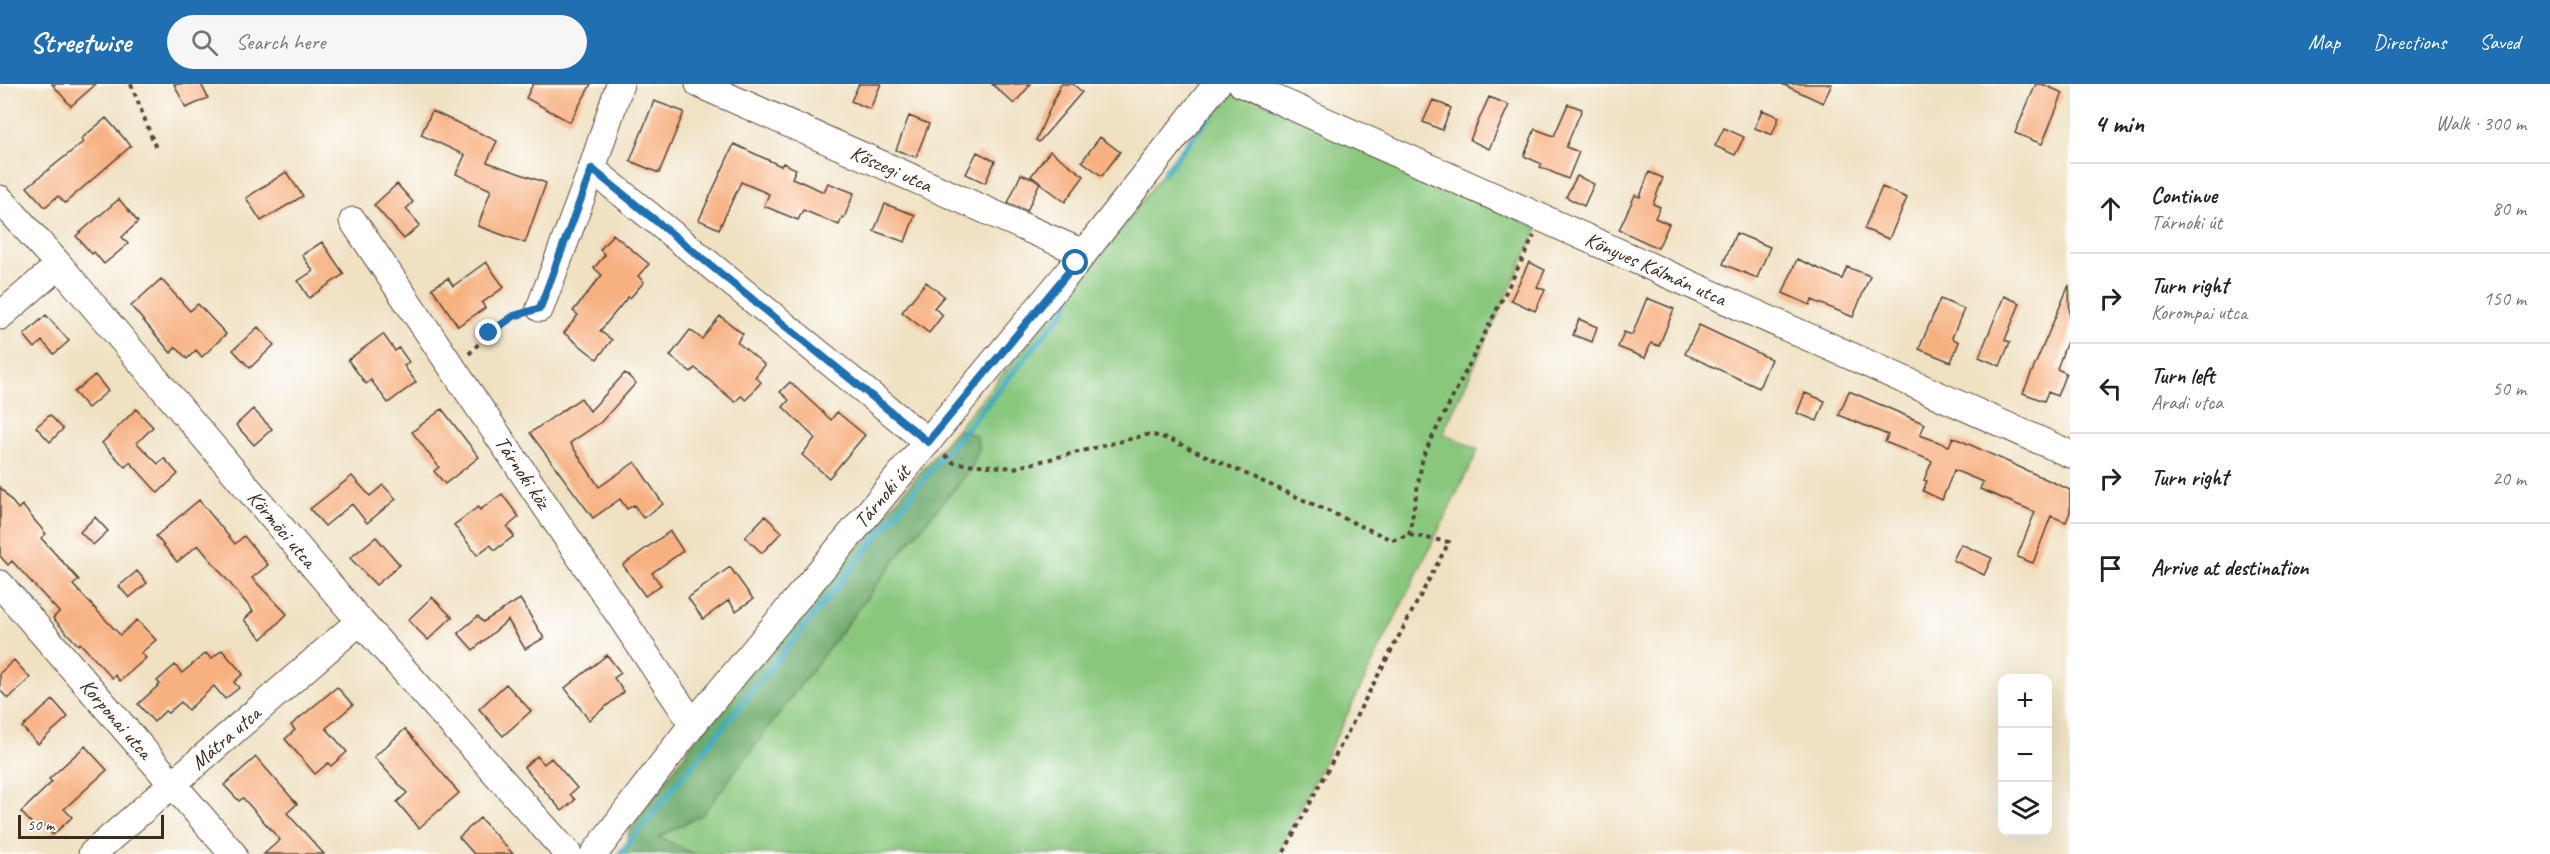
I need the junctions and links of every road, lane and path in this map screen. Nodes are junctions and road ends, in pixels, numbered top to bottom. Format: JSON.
{"nodes":[{"id":1,"x":131,"y":84,"type":"edge"},
{"id":2,"x":620,"y":84,"type":"edge"},
{"id":3,"x":699,"y":84,"type":"edge"},
{"id":4,"x":1217,"y":84,"type":"edge"},
{"id":5,"x":1242,"y":84,"type":"edge"},
{"id":6,"x":157,"y":151,"type":"dead end"},
{"id":7,"x":592,"y":169,"type":"junction"},
{"id":8,"x":0,"y":199,"type":"edge"},
{"id":9,"x":353,"y":221,"type":"dead end"},
{"id":10,"x":1538,"y":228,"type":"dead end"},
{"id":11,"x":1083,"y":253,"type":"junction"},
{"id":12,"x":59,"y":265,"type":"junction"},
{"id":13,"x":540,"y":308,"type":"joint"},
{"id":14,"x":0,"y":316,"type":"edge"},
{"id":15,"x":458,"y":379,"type":"junction"},
{"id":16,"x":928,"y":442,"type":"junction"},
{"id":17,"x":2070,"y":454,"type":"edge"},
{"id":18,"x":1409,"y":535,"type":"junction"},
{"id":19,"x":0,"y":584,"type":"edge"},
{"id":20,"x":360,"y":621,"type":"junction"},
{"id":21,"x":693,"y":724,"type":"junction"},
{"id":22,"x":171,"y":784,"type":"junction"},
{"id":23,"x":92,"y":854,"type":"edge"},
{"id":24,"x":233,"y":854,"type":"edge"},
{"id":25,"x":568,"y":854,"type":"edge"},
{"id":26,"x":594,"y":854,"type":"edge"},
{"id":27,"x":1283,"y":854,"type":"edge"}],
"edges":[{"from":1,"to":6,"type":"path"},
{"from":2,"to":7,"type":"street"},
{"from":3,"to":11,"type":"street","name":"Kőszegi utca"},
{"from":4,"to":11,"type":"street","name":"Tárnoki út"},
{"from":5,"to":17,"type":"street","name":"Könyves Kálmán utca"},
{"from":7,"to":13,"type":"street"},
{"from":7,"to":16,"type":"street"},
{"from":8,"to":12,"type":"street","name":"Körmöci utca"},
{"from":9,"to":15,"type":"street","name":"Tárnoki köz"},
{"from":10,"to":18,"type":"path"},
{"from":11,"to":16,"type":"street","name":"Tárnoki út"},
{"from":12,"to":14,"type":"street"},
{"from":12,"to":20,"type":"street","name":"Körmöci utca"},
{"from":13,"to":15,"type":"path"},
{"from":15,"to":21,"type":"street","name":"Tárnoki köz"},
{"from":16,"to":18,"type":"path"},
{"from":16,"to":21,"type":"street","name":"Tárnoki út"},
{"from":18,"to":27,"type":"path"},
{"from":19,"to":22,"type":"street","name":"Korponai utca"},
{"from":20,"to":22,"type":"street","name":"Mátra utca"},
{"from":20,"to":25,"type":"street","name":"Körmöci utca"},
{"from":21,"to":26,"type":"street","name":"Tárnoki út"},
{"from":22,"to":23,"type":"street","name":"Mátra utca"},
{"from":22,"to":24,"type":"street","name":"Korponai utca"}]}
